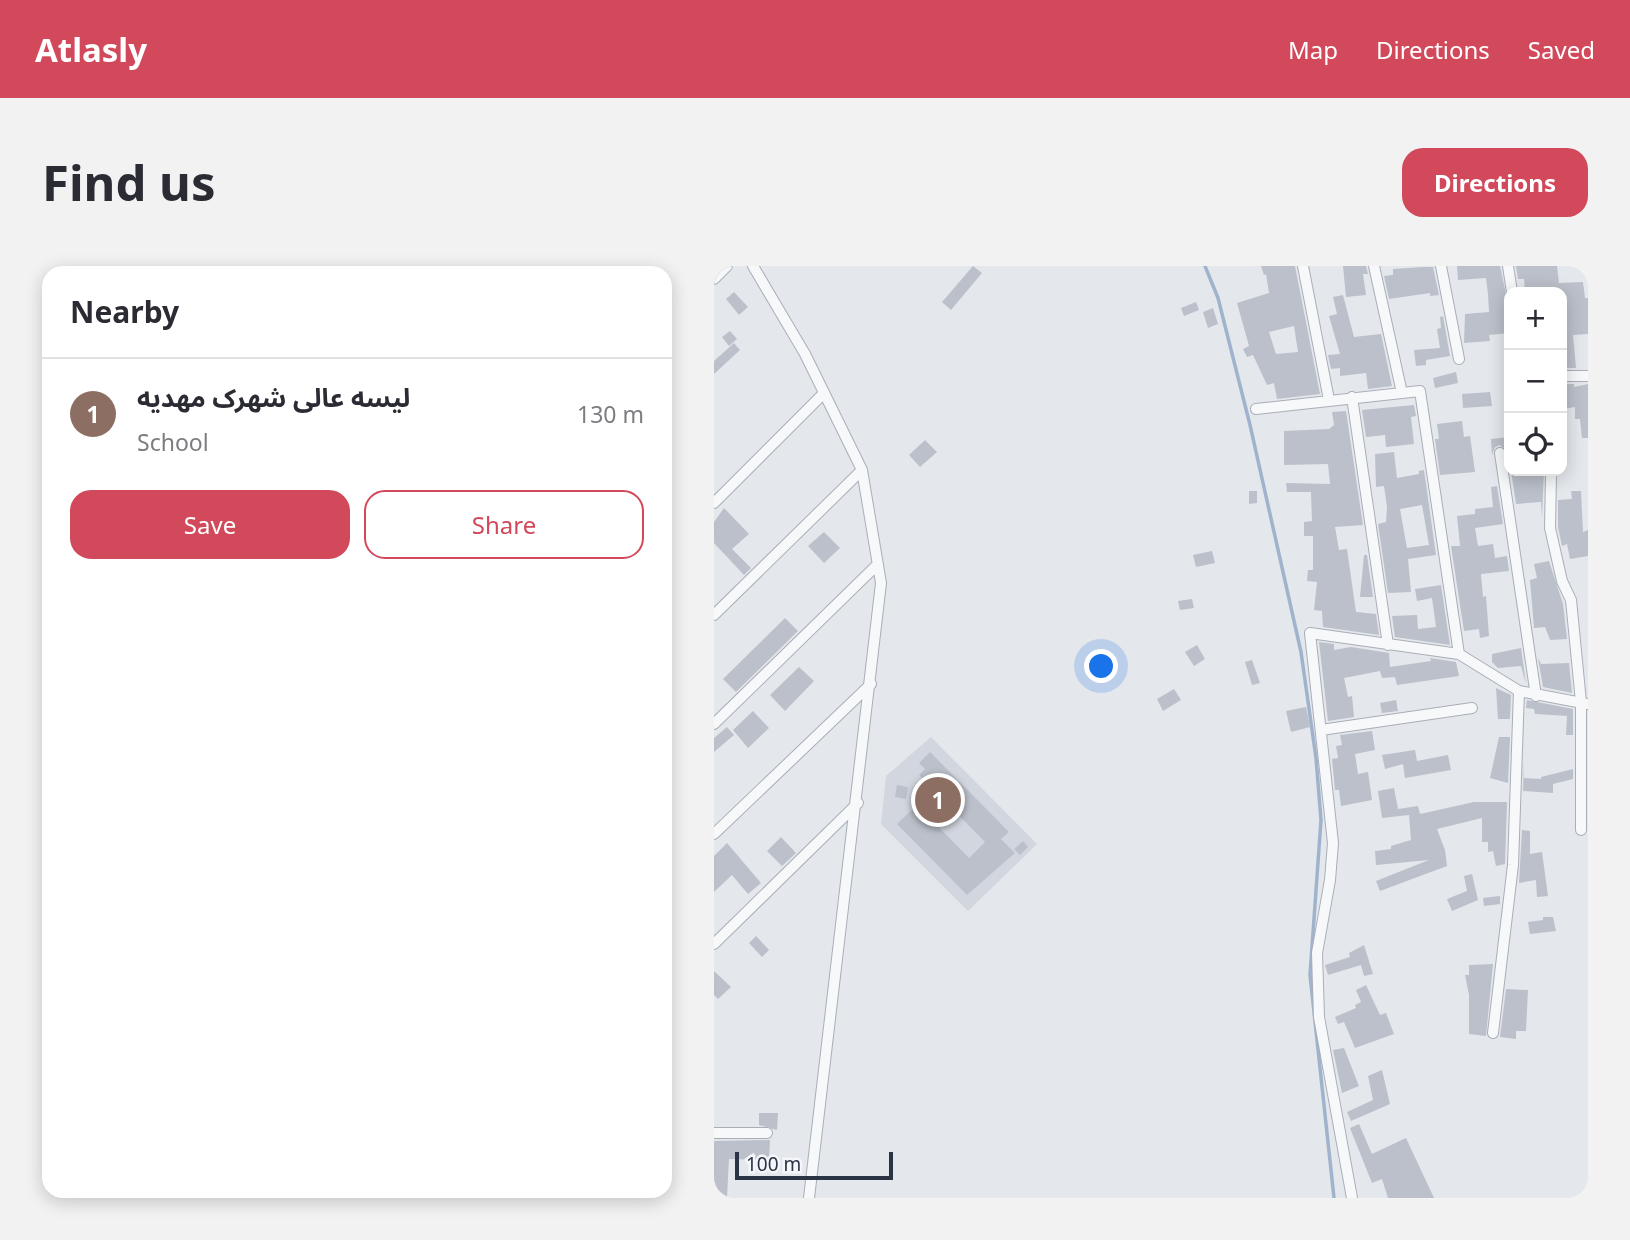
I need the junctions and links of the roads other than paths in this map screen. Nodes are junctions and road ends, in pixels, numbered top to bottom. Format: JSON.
{"nodes":[{"id":1,"x":727,"y":266,"type":"edge"},
{"id":2,"x":753,"y":266,"type":"edge"},
{"id":3,"x":1303,"y":266,"type":"edge"},
{"id":4,"x":1374,"y":266,"type":"edge"},
{"id":5,"x":1441,"y":266,"type":"edge"},
{"id":6,"x":1508,"y":266,"type":"edge"},
{"id":7,"x":714,"y":279,"type":"edge"},
{"id":8,"x":1511,"y":287,"type":"edge"},
{"id":9,"x":1459,"y":359,"type":"dead end"},
{"id":10,"x":1567,"y":376,"type":"edge"},
{"id":11,"x":1588,"y":376,"type":"edge"},
{"id":12,"x":824,"y":393,"type":"junction"},
{"id":13,"x":1402,"y":393,"type":"junction"},
{"id":14,"x":1352,"y":397,"type":"junction"},
{"id":15,"x":1329,"y":400,"type":"junction"},
{"id":16,"x":1256,"y":409,"type":"dead end"},
{"id":17,"x":1500,"y":453,"type":"dead end"},
{"id":18,"x":862,"y":470,"type":"junction"},
{"id":19,"x":1551,"y":476,"type":"edge"},
{"id":20,"x":717,"y":495,"type":"edge"},
{"id":21,"x":878,"y":564,"type":"junction"},
{"id":22,"x":714,"y":615,"type":"edge"},
{"id":23,"x":1388,"y":645,"type":"junction"},
{"id":24,"x":1459,"y":654,"type":"junction"},
{"id":25,"x":871,"y":684,"type":"junction"},
{"id":26,"x":1519,"y":691,"type":"junction"},
{"id":27,"x":1536,"y":696,"type":"junction"},
{"id":28,"x":1585,"y":703,"type":"edge"},
{"id":29,"x":1472,"y":708,"type":"dead end"},
{"id":30,"x":714,"y":724,"type":"edge"},
{"id":31,"x":1321,"y":730,"type":"junction"},
{"id":32,"x":858,"y":803,"type":"junction"},
{"id":33,"x":1581,"y":830,"type":"dead end"},
{"id":34,"x":714,"y":834,"type":"edge"},
{"id":35,"x":714,"y":944,"type":"edge"},
{"id":36,"x":1493,"y":1033,"type":"dead end"},
{"id":37,"x":714,"y":1133,"type":"edge"},
{"id":38,"x":767,"y":1133,"type":"dead end"},
{"id":39,"x":809,"y":1198,"type":"edge"},
{"id":40,"x":1352,"y":1198,"type":"edge"}],
"edges":[{"from":1,"to":7,"type":"street"},
{"from":2,"to":12,"type":"street"},
{"from":3,"to":15,"type":"street"},
{"from":4,"to":13,"type":"street"},
{"from":5,"to":9,"type":"street"},
{"from":6,"to":8,"type":"street"},
{"from":10,"to":11,"type":"street"},
{"from":12,"to":18,"type":"street"},
{"from":12,"to":20,"type":"street"},
{"from":13,"to":14,"type":"street"},
{"from":13,"to":24,"type":"street"},
{"from":14,"to":15,"type":"street"},
{"from":14,"to":23,"type":"street"},
{"from":15,"to":16,"type":"street"},
{"from":17,"to":27,"type":"street"},
{"from":18,"to":21,"type":"street"},
{"from":18,"to":22,"type":"street"},
{"from":19,"to":28,"type":"street"},
{"from":21,"to":25,"type":"street"},
{"from":21,"to":30,"type":"street"},
{"from":23,"to":24,"type":"street"},
{"from":23,"to":31,"type":"street"},
{"from":24,"to":26,"type":"street"},
{"from":25,"to":32,"type":"street"},
{"from":25,"to":34,"type":"street"},
{"from":26,"to":27,"type":"street"},
{"from":26,"to":36,"type":"street"},
{"from":27,"to":28,"type":"street"},
{"from":28,"to":33,"type":"street"},
{"from":29,"to":31,"type":"street"},
{"from":31,"to":40,"type":"street"},
{"from":32,"to":35,"type":"street"},
{"from":32,"to":39,"type":"street"},
{"from":37,"to":38,"type":"street"}]}
